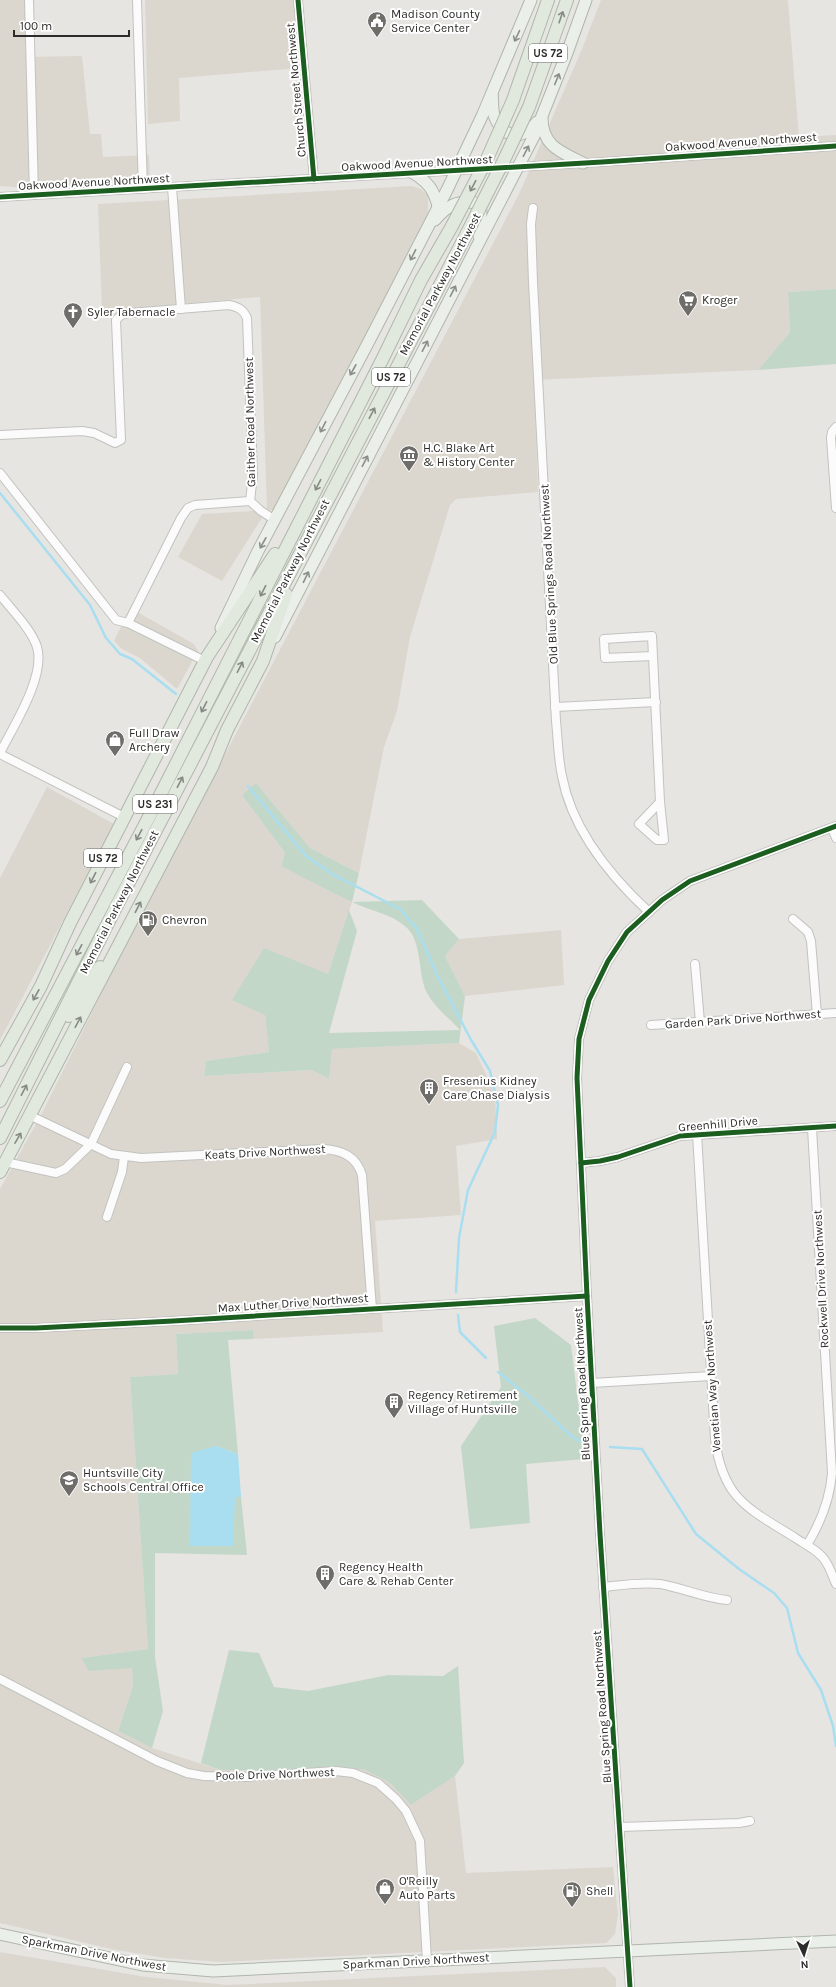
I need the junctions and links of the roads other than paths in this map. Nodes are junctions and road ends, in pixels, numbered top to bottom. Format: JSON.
{"nodes":[{"id":1,"x":29,"y":0,"type":"edge"},
{"id":2,"x":137,"y":0,"type":"edge"},
{"id":3,"x":298,"y":0,"type":"edge"},
{"id":4,"x":531,"y":0,"type":"edge"},
{"id":5,"x":548,"y":0,"type":"edge"},
{"id":6,"x":567,"y":0,"type":"edge"},
{"id":7,"x":586,"y":0,"type":"edge"},
{"id":8,"x":492,"y":92,"type":"junction"},
{"id":9,"x":542,"y":115,"type":"junction"},
{"id":10,"x":836,"y":146,"type":"edge"},
{"id":11,"x":583,"y":163,"type":"junction"},
{"id":12,"x":518,"y":167,"type":"junction"},
{"id":13,"x":456,"y":170,"type":"junction"},
{"id":14,"x":413,"y":173,"type":"junction"},
{"id":15,"x":314,"y":179,"type":"junction"},
{"id":16,"x":172,"y":187,"type":"junction"},
{"id":17,"x":143,"y":189,"type":"junction"},
{"id":18,"x":34,"y":195,"type":"junction"},
{"id":19,"x":0,"y":196,"type":"edge"},
{"id":20,"x":438,"y":206,"type":"junction"},
{"id":21,"x":533,"y":208,"type":"dead end"},
{"id":22,"x":426,"y":229,"type":"junction"},
{"id":23,"x":477,"y":246,"type":"junction"},
{"id":24,"x":180,"y":309,"type":"junction"},
{"id":25,"x":836,"y":427,"type":"edge"},
{"id":26,"x":0,"y":436,"type":"edge"},
{"id":27,"x":0,"y":473,"type":"edge"},
{"id":28,"x":250,"y":501,"type":"junction"},
{"id":29,"x":306,"y":506,"type":"junction"},
{"id":30,"x":836,"y":508,"type":"edge"},
{"id":31,"x":275,"y":520,"type":"junction"},
{"id":32,"x":315,"y":522,"type":"junction"},
{"id":33,"x":0,"y":594,"type":"edge"},
{"id":34,"x":128,"y":623,"type":"junction"},
{"id":35,"x":654,"y":656,"type":"junction"},
{"id":36,"x":206,"y":659,"type":"junction"},
{"id":37,"x":262,"y":661,"type":"junction"},
{"id":38,"x":656,"y":702,"type":"junction"},
{"id":39,"x":555,"y":707,"type":"junction"},
{"id":40,"x":0,"y":754,"type":"edge"},
{"id":41,"x":660,"y":802,"type":"dead end"},
{"id":42,"x":124,"y":817,"type":"junction"},
{"id":43,"x":834,"y":826,"type":"edge"},
{"id":44,"x":836,"y":838,"type":"edge"},
{"id":45,"x":649,"y":912,"type":"junction"},
{"id":46,"x":793,"y":919,"type":"dead end"},
{"id":47,"x":119,"y":943,"type":"junction"},
{"id":48,"x":695,"y":964,"type":"dead end"},
{"id":49,"x":836,"y":1013,"type":"edge"},
{"id":50,"x":817,"y":1014,"type":"junction"},
{"id":51,"x":700,"y":1022,"type":"junction"},
{"id":52,"x":651,"y":1025,"type":"dead end"},
{"id":53,"x":48,"y":1042,"type":"junction"},
{"id":54,"x":0,"y":1060,"type":"edge"},
{"id":55,"x":128,"y":1067,"type":"dead end"},
{"id":56,"x":0,"y":1100,"type":"edge"},
{"id":57,"x":31,"y":1116,"type":"junction"},
{"id":58,"x":836,"y":1126,"type":"edge"},
{"id":59,"x":812,"y":1128,"type":"junction"},
{"id":60,"x":697,"y":1134,"type":"junction"},
{"id":61,"x":0,"y":1138,"type":"edge"},
{"id":62,"x":91,"y":1144,"type":"junction"},
{"id":63,"x":124,"y":1157,"type":"junction"},
{"id":64,"x":581,"y":1162,"type":"junction"},
{"id":65,"x":2,"y":1167,"type":"edge"},
{"id":66,"x":107,"y":1217,"type":"dead end"},
{"id":67,"x":587,"y":1296,"type":"junction"},
{"id":68,"x":372,"y":1309,"type":"junction"},
{"id":69,"x":0,"y":1328,"type":"edge"},
{"id":70,"x":711,"y":1376,"type":"junction"},
{"id":71,"x":592,"y":1383,"type":"junction"},
{"id":72,"x":807,"y":1545,"type":"junction"},
{"id":73,"x":836,"y":1584,"type":"edge"},
{"id":74,"x":603,"y":1587,"type":"junction"},
{"id":75,"x":727,"y":1600,"type":"dead end"},
{"id":76,"x":1,"y":1683,"type":"edge"},
{"id":77,"x":750,"y":1821,"type":"dead end"},
{"id":78,"x":620,"y":1827,"type":"junction"},
{"id":79,"x":0,"y":1934,"type":"edge"},
{"id":80,"x":836,"y":1941,"type":"edge"},
{"id":81,"x":628,"y":1951,"type":"junction"},
{"id":82,"x":427,"y":1961,"type":"junction"},
{"id":83,"x":630,"y":1987,"type":"edge"}],
"edges":[{"from":1,"to":18,"type":"street"},
{"from":2,"to":17,"type":"street"},
{"from":3,"to":15,"type":"street","name":"Church Street Northwest"},
{"from":4,"to":8,"type":"main road","one_way":true},
{"from":5,"to":29,"type":"highway","name":"Memorial Parkway Northwest","number":"US 72","one_way":true,"bridge":true},
{"from":32,"to":6,"type":"highway","name":"Memorial Parkway Northwest","number":"US 72","one_way":true,"bridge":true},
{"from":9,"to":7,"type":"main road","one_way":true},
{"from":8,"to":9,"type":"main road"},
{"from":8,"to":13,"type":"main road"},
{"from":9,"to":11,"type":"main road"},
{"from":12,"to":9,"type":"main road","one_way":true},
{"from":10,"to":11,"type":"street","name":"Oakwood Avenue Northwest"},
{"from":11,"to":12,"type":"street","name":"Oakwood Avenue Northwest"},
{"from":12,"to":13,"type":"street","name":"Oakwood Avenue Northwest"},
{"from":12,"to":23,"type":"main road"},
{"from":13,"to":14,"type":"street","name":"Oakwood Avenue Northwest"},
{"from":13,"to":20,"type":"main road"},
{"from":14,"to":15,"type":"street","name":"Oakwood Avenue Northwest"},
{"from":14,"to":20,"type":"main road"},
{"from":15,"to":16,"type":"street","name":"Oakwood Avenue Northwest"},
{"from":16,"to":17,"type":"street","name":"Oakwood Avenue Northwest"},
{"from":16,"to":24,"type":"street"},
{"from":17,"to":18,"type":"street","name":"Oakwood Avenue Northwest"},
{"from":18,"to":19,"type":"street","name":"Oakwood Avenue Northwest"},
{"from":20,"to":22,"type":"main road"},
{"from":21,"to":39,"type":"street","name":"Old Blue Springs Road Northwest"},
{"from":22,"to":23,"type":"main road"},
{"from":22,"to":31,"type":"main road","one_way":true},
{"from":37,"to":23,"type":"main road","one_way":true},
{"from":24,"to":26,"type":"street","name":"Gaither Road Northwest"},
{"from":24,"to":28,"type":"street","name":"Gaither Road Northwest"},
{"from":25,"to":30,"type":"street"},
{"from":27,"to":34,"type":"street"},
{"from":28,"to":31,"type":"street"},
{"from":28,"to":34,"type":"street","name":"Gaither Road Northwest"},
{"from":29,"to":36,"type":"highway","number":"US 72"},
{"from":29,"to":56,"type":"highway","name":"Memorial Parkway Northwest","number":"US 231","one_way":true},
{"from":31,"to":36,"type":"main road","one_way":true},
{"from":32,"to":37,"type":"highway","number":"US 72"},
{"from":53,"to":32,"type":"highway","name":"Memorial Parkway Northwest","number":"US 231","one_way":true},
{"from":33,"to":40,"type":"street"},
{"from":34,"to":36,"type":"street"},
{"from":35,"to":35,"type":"street"},
{"from":35,"to":38,"type":"street"},
{"from":36,"to":42,"type":"highway","number":"US 72"},
{"from":47,"to":37,"type":"highway","number":"US 72","one_way":true},
{"from":38,"to":39,"type":"street"},
{"from":38,"to":41,"type":"street"},
{"from":39,"to":45,"type":"street","name":"Old Blue Springs Road Northwest"},
{"from":40,"to":42,"type":"street"},
{"from":42,"to":54,"type":"highway","number":"US 72","one_way":true},
{"from":43,"to":44,"type":"street"},
{"from":43,"to":45,"type":"street","name":"Blue Spring Road Northwest"},
{"from":45,"to":64,"type":"street","name":"Blue Spring Road Northwest"},
{"from":46,"to":50,"type":"street"},
{"from":47,"to":53,"type":"highway"},
{"from":57,"to":47,"type":"highway","number":"US 72","one_way":true},
{"from":48,"to":51,"type":"street"},
{"from":49,"to":50,"type":"street","name":"Garden Park Drive Northwest"},
{"from":50,"to":51,"type":"street","name":"Garden Park Drive Northwest"},
{"from":51,"to":52,"type":"street","name":"Garden Park Drive Northwest"},
{"from":61,"to":53,"type":"highway","name":"Memorial Parkway Northwest","number":"US 231","one_way":true},
{"from":55,"to":62,"type":"street"},
{"from":57,"to":62,"type":"street","name":"Keats Drive Northwest"},
{"from":65,"to":57,"type":"highway","number":"US 72","one_way":true},
{"from":58,"to":59,"type":"street","name":"Greenhill Drive"},
{"from":59,"to":60,"type":"street","name":"Greenhill Drive"},
{"from":59,"to":72,"type":"street","name":"Rockwell Drive Northwest"},
{"from":60,"to":64,"type":"street","name":"Greenhill Drive"},
{"from":60,"to":70,"type":"street","name":"Venetian Way Northwest"},
{"from":62,"to":63,"type":"street","name":"Keats Drive Northwest"},
{"from":62,"to":65,"type":"street"},
{"from":63,"to":66,"type":"street"},
{"from":63,"to":68,"type":"street","name":"Keats Drive Northwest"},
{"from":64,"to":67,"type":"street","name":"Blue Spring Road Northwest"},
{"from":67,"to":68,"type":"street","name":"Max Luther Drive Northwest"},
{"from":67,"to":71,"type":"street","name":"Blue Spring Road Northwest"},
{"from":68,"to":69,"type":"street","name":"Max Luther Drive Northwest"},
{"from":70,"to":71,"type":"street"},
{"from":70,"to":72,"type":"street","name":"Venetian Way Northwest"},
{"from":71,"to":74,"type":"street","name":"Blue Spring Road Northwest"},
{"from":72,"to":73,"type":"street","name":"Venetian Way Northwest"},
{"from":74,"to":75,"type":"street"},
{"from":74,"to":78,"type":"street","name":"Blue Spring Road Northwest"},
{"from":76,"to":82,"type":"street","name":"Poole Drive Northwest"},
{"from":77,"to":78,"type":"street"},
{"from":78,"to":81,"type":"street","name":"Blue Spring Road Northwest"},
{"from":79,"to":82,"type":"main road","name":"Sparkman Drive Northwest"},
{"from":80,"to":81,"type":"main road","name":"Sparkman Drive Northwest"},
{"from":81,"to":82,"type":"main road","name":"Sparkman Drive Northwest"},
{"from":81,"to":83,"type":"street","name":"Blue Spring Road Northwest"}]}
